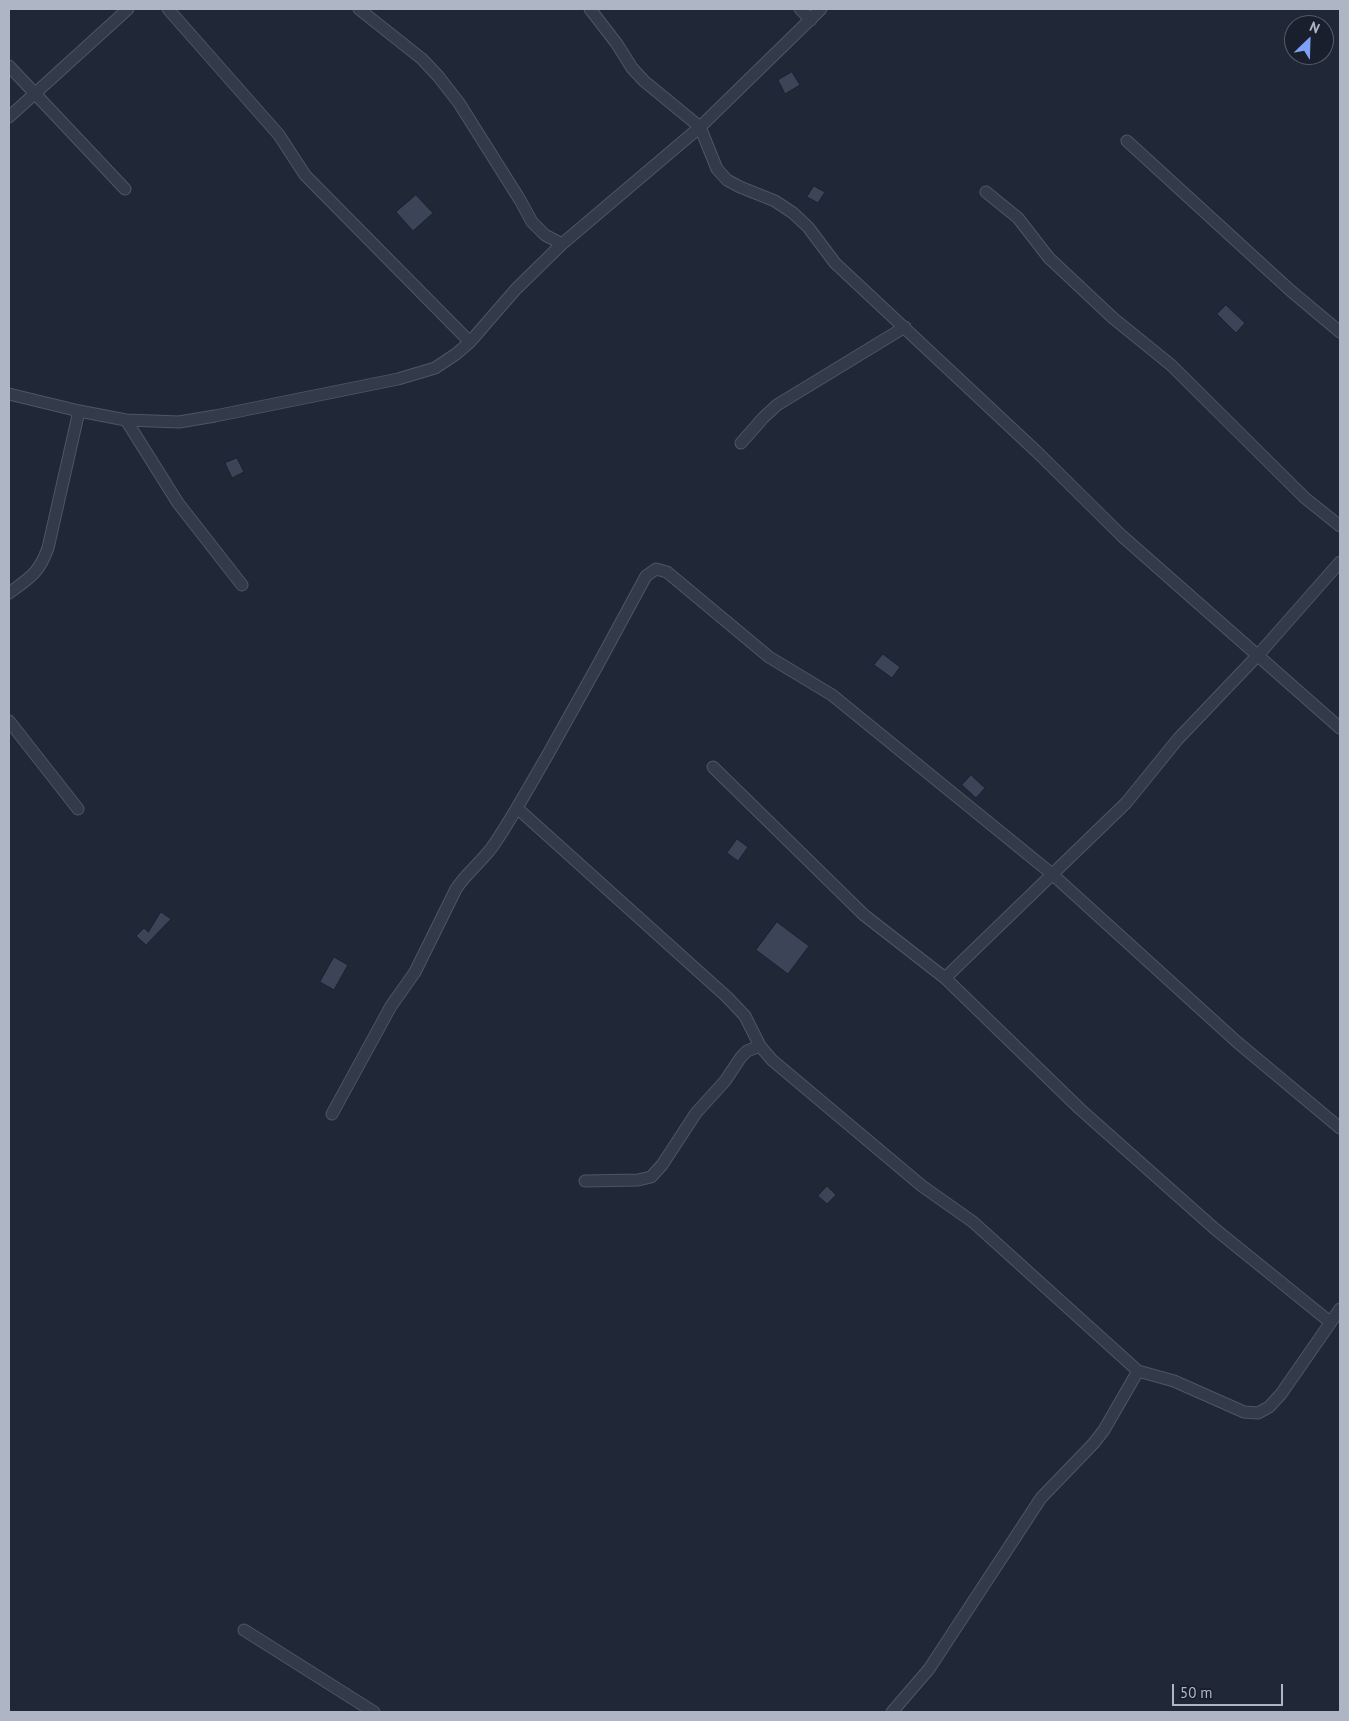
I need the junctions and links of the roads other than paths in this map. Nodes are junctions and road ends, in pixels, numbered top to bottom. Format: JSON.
{"nodes":[{"id":1,"x":128,"y":9,"type":"edge"},
{"id":2,"x":168,"y":9,"type":"edge"},
{"id":3,"x":360,"y":9,"type":"edge"},
{"id":4,"x":590,"y":9,"type":"edge"},
{"id":5,"x":800,"y":9,"type":"edge"},
{"id":6,"x":821,"y":9,"type":"edge"},
{"id":7,"x":811,"y":20,"type":"junction"},
{"id":8,"x":9,"y":66,"type":"edge"},
{"id":9,"x":34,"y":94,"type":"junction"},
{"id":10,"x":9,"y":117,"type":"edge"},
{"id":11,"x":700,"y":128,"type":"junction"},
{"id":12,"x":1128,"y":141,"type":"dead end"},
{"id":13,"x":125,"y":189,"type":"dead end"},
{"id":14,"x":986,"y":192,"type":"dead end"},
{"id":15,"x":562,"y":244,"type":"junction"},
{"id":16,"x":905,"y":328,"type":"junction"},
{"id":17,"x":1340,"y":332,"type":"edge"},
{"id":18,"x":470,"y":342,"type":"junction"},
{"id":19,"x":9,"y":394,"type":"edge"},
{"id":20,"x":79,"y":411,"type":"junction"},
{"id":21,"x":126,"y":420,"type":"junction"},
{"id":22,"x":741,"y":443,"type":"dead end"},
{"id":23,"x":1340,"y":526,"type":"edge"},
{"id":24,"x":1340,"y":562,"type":"edge"},
{"id":25,"x":242,"y":585,"type":"dead end"},
{"id":26,"x":9,"y":593,"type":"edge"},
{"id":27,"x":1258,"y":654,"type":"junction"},
{"id":28,"x":9,"y":722,"type":"edge"},
{"id":29,"x":1340,"y":728,"type":"edge"},
{"id":30,"x":714,"y":767,"type":"dead end"},
{"id":31,"x":517,"y":808,"type":"junction"},
{"id":32,"x":78,"y":809,"type":"dead end"},
{"id":33,"x":1052,"y":874,"type":"junction"},
{"id":34,"x":944,"y":978,"type":"junction"},
{"id":35,"x":760,"y":1046,"type":"junction"},
{"id":36,"x":332,"y":1114,"type":"dead end"},
{"id":37,"x":1340,"y":1128,"type":"edge"},
{"id":38,"x":585,"y":1181,"type":"dead end"},
{"id":39,"x":1340,"y":1309,"type":"edge"},
{"id":40,"x":1330,"y":1322,"type":"junction"},
{"id":41,"x":1138,"y":1371,"type":"junction"},
{"id":42,"x":244,"y":1630,"type":"dead end"},
{"id":43,"x":896,"y":1711,"type":"edge"},
{"id":44,"x":374,"y":1712,"type":"edge"}],
"edges":[{"from":1,"to":9,"type":"street"},
{"from":2,"to":18,"type":"street"},
{"from":3,"to":15,"type":"street"},
{"from":4,"to":11,"type":"street"},
{"from":5,"to":7,"type":"street"},
{"from":6,"to":7,"type":"street"},
{"from":7,"to":11,"type":"street"},
{"from":8,"to":9,"type":"street"},
{"from":9,"to":10,"type":"street"},
{"from":9,"to":13,"type":"street"},
{"from":11,"to":15,"type":"street"},
{"from":11,"to":16,"type":"street"},
{"from":12,"to":17,"type":"street"},
{"from":14,"to":23,"type":"street"},
{"from":15,"to":18,"type":"street"},
{"from":16,"to":22,"type":"street"},
{"from":16,"to":27,"type":"street"},
{"from":18,"to":21,"type":"street"},
{"from":19,"to":20,"type":"street"},
{"from":20,"to":21,"type":"street"},
{"from":20,"to":26,"type":"street"},
{"from":21,"to":25,"type":"street"},
{"from":24,"to":27,"type":"street"},
{"from":27,"to":29,"type":"street"},
{"from":27,"to":33,"type":"street"},
{"from":28,"to":32,"type":"street"},
{"from":30,"to":34,"type":"street"},
{"from":31,"to":33,"type":"street"},
{"from":31,"to":35,"type":"street"},
{"from":31,"to":36,"type":"street"},
{"from":33,"to":34,"type":"street"},
{"from":33,"to":37,"type":"street"},
{"from":34,"to":40,"type":"street"},
{"from":35,"to":38,"type":"street"},
{"from":35,"to":41,"type":"street"},
{"from":39,"to":40,"type":"street"},
{"from":40,"to":41,"type":"street"},
{"from":41,"to":43,"type":"street"},
{"from":42,"to":44,"type":"street"}]}
